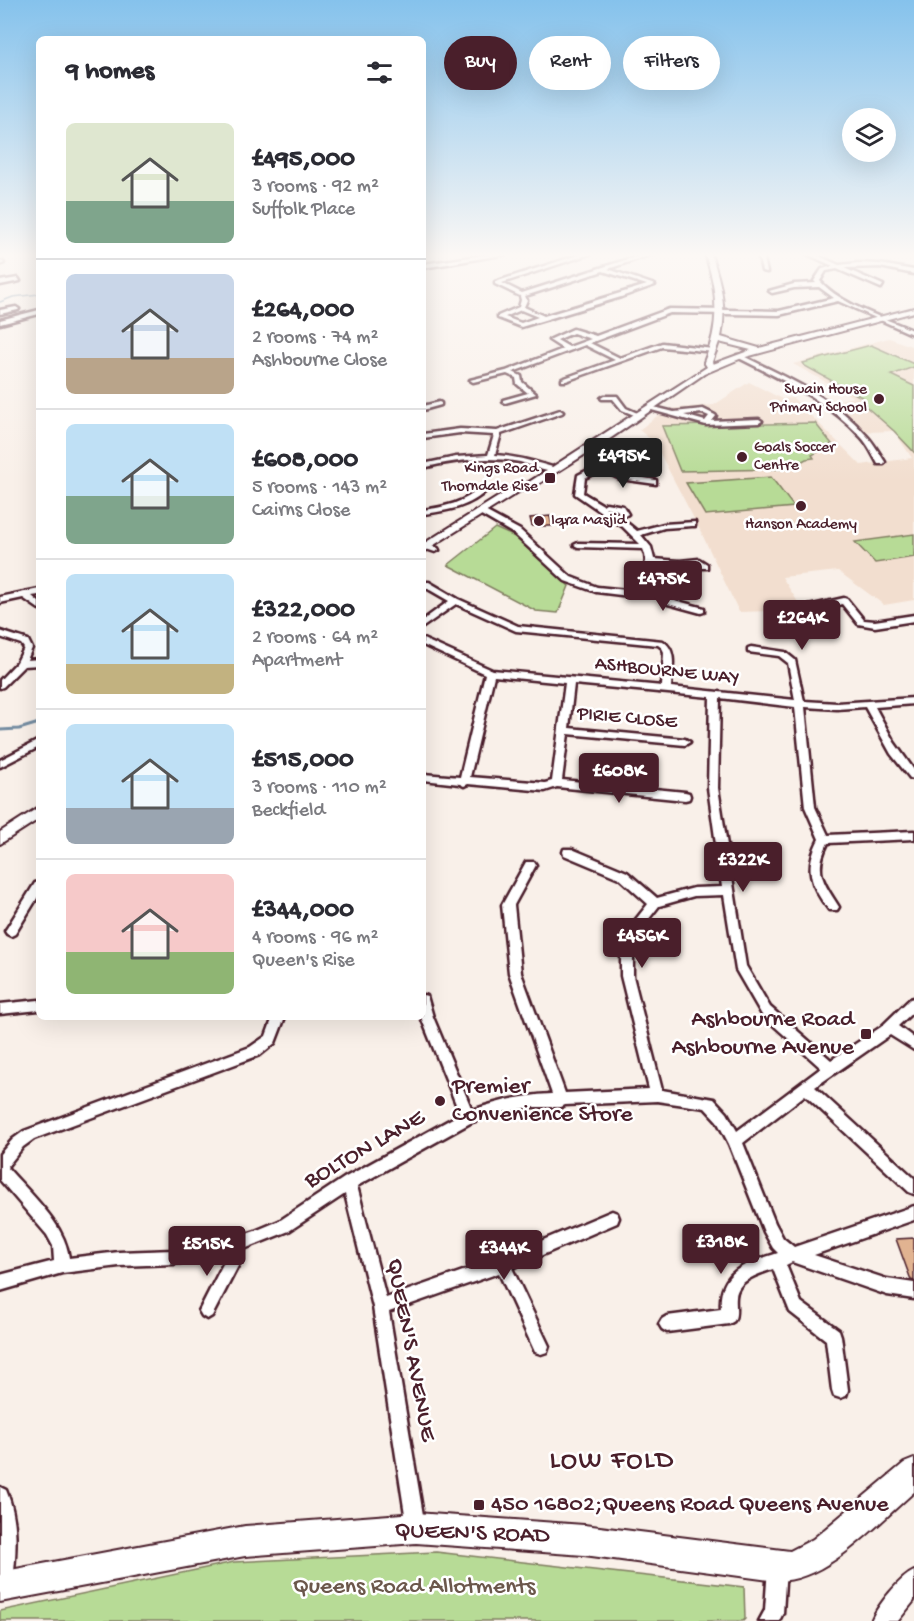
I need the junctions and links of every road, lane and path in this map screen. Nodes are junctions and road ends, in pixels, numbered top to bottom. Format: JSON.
{"nodes":[{"id":1,"x":616,"y":330,"type":"edge"},
{"id":2,"x":720,"y":330,"type":"edge"},
{"id":3,"x":841,"y":330,"type":"edge"},
{"id":4,"x":595,"y":338,"type":"junction"},
{"id":5,"x":718,"y":339,"type":"junction"},
{"id":6,"x":584,"y":342,"type":"junction"},
{"id":7,"x":567,"y":348,"type":"junction"},
{"id":8,"x":763,"y":350,"type":"junction"},
{"id":9,"x":713,"y":351,"type":"junction"},
{"id":10,"x":739,"y":356,"type":"junction"},
{"id":11,"x":618,"y":359,"type":"junction"},
{"id":12,"x":711,"y":367,"type":"junction"},
{"id":13,"x":508,"y":372,"type":"junction"},
{"id":14,"x":473,"y":380,"type":"dead end"},
{"id":15,"x":564,"y":380,"type":"dead end"},
{"id":16,"x":604,"y":398,"type":"dead end"},
{"id":17,"x":505,"y":401,"type":"dead end"},
{"id":18,"x":439,"y":404,"type":"dead end"},
{"id":19,"x":426,"y":407,"type":"edge"},
{"id":20,"x":650,"y":408,"type":"junction"},
{"id":21,"x":560,"y":412,"type":"dead end"},
{"id":22,"x":639,"y":415,"type":"junction"},
{"id":23,"x":672,"y":415,"type":"junction"},
{"id":24,"x":543,"y":419,"type":"junction"},
{"id":25,"x":759,"y":421,"type":"dead end"},
{"id":26,"x":706,"y":423,"type":"junction"},
{"id":27,"x":552,"y":424,"type":"dead end"},
{"id":28,"x":498,"y":433,"type":"junction"},
{"id":29,"x":426,"y":436,"type":"edge"},
{"id":30,"x":626,"y":449,"type":"dead end"},
{"id":31,"x":491,"y":455,"type":"junction"},
{"id":32,"x":881,"y":462,"type":"dead end"},
{"id":33,"x":426,"y":465,"type":"edge"},
{"id":34,"x":601,"y":467,"type":"junction"},
{"id":35,"x":553,"y":470,"type":"junction"},
{"id":36,"x":654,"y":482,"type":"dead end"},
{"id":37,"x":484,"y":489,"type":"dead end"},
{"id":38,"x":606,"y":505,"type":"dead end"},
{"id":39,"x":426,"y":512,"type":"edge"},
{"id":40,"x":484,"y":514,"type":"junction"},
{"id":41,"x":615,"y":518,"type":"junction"},
{"id":42,"x":692,"y":524,"type":"dead end"},
{"id":43,"x":637,"y":534,"type":"junction"},
{"id":44,"x":578,"y":546,"type":"dead end"},
{"id":45,"x":647,"y":547,"type":"junction"},
{"id":46,"x":427,"y":548,"type":"edge"},
{"id":47,"x":651,"y":561,"type":"junction"},
{"id":48,"x":704,"y":566,"type":"dead end"},
{"id":49,"x":640,"y":582,"type":"junction"},
{"id":50,"x":426,"y":584,"type":"dead end"},
{"id":51,"x":36,"y":592,"type":"edge"},
{"id":52,"x":25,"y":595,"type":"junction"},
{"id":53,"x":0,"y":600,"type":"edge"},
{"id":54,"x":455,"y":601,"type":"junction"},
{"id":55,"x":36,"y":604,"type":"edge"},
{"id":56,"x":696,"y":606,"type":"dead end"},
{"id":57,"x":807,"y":609,"type":"dead end"},
{"id":58,"x":914,"y":618,"type":"edge"},
{"id":59,"x":426,"y":622,"type":"edge"},
{"id":60,"x":0,"y":634,"type":"edge"},
{"id":61,"x":426,"y":643,"type":"edge"},
{"id":62,"x":751,"y":650,"type":"dead end"},
{"id":63,"x":21,"y":663,"type":"junction"},
{"id":64,"x":36,"y":663,"type":"edge"},
{"id":65,"x":490,"y":673,"type":"junction"},
{"id":66,"x":570,"y":680,"type":"junction"},
{"id":67,"x":0,"y":685,"type":"edge"},
{"id":68,"x":666,"y":689,"type":"junction"},
{"id":69,"x":715,"y":695,"type":"junction"},
{"id":70,"x":914,"y":701,"type":"edge"},
{"id":71,"x":800,"y":704,"type":"junction"},
{"id":72,"x":869,"y":705,"type":"junction"},
{"id":73,"x":565,"y":731,"type":"junction"},
{"id":74,"x":685,"y":742,"type":"dead end"},
{"id":75,"x":36,"y":745,"type":"edge"},
{"id":76,"x":0,"y":764,"type":"edge"},
{"id":77,"x":914,"y":776,"type":"edge"},
{"id":78,"x":426,"y":777,"type":"edge"},
{"id":79,"x":464,"y":782,"type":"junction"},
{"id":80,"x":557,"y":783,"type":"junction"},
{"id":81,"x":685,"y":796,"type":"dead end"},
{"id":82,"x":36,"y":814,"type":"edge"},
{"id":83,"x":914,"y":835,"type":"edge"},
{"id":84,"x":1,"y":838,"type":"edge"},
{"id":85,"x":824,"y":839,"type":"junction"},
{"id":86,"x":568,"y":852,"type":"dead end"},
{"id":87,"x":530,"y":865,"type":"dead end"},
{"id":88,"x":36,"y":891,"type":"edge"},
{"id":89,"x":728,"y":891,"type":"junction"},
{"id":90,"x":655,"y":903,"type":"junction"},
{"id":91,"x":833,"y":907,"type":"dead end"},
{"id":92,"x":11,"y":931,"type":"dead end"},
{"id":93,"x":914,"y":1003,"type":"edge"},
{"id":94,"x":36,"y":1005,"type":"edge"},
{"id":95,"x":0,"y":1009,"type":"edge"},
{"id":96,"x":426,"y":1010,"type":"edge"},
{"id":97,"x":278,"y":1020,"type":"edge"},
{"id":98,"x":889,"y":1028,"type":"junction"},
{"id":99,"x":914,"y":1045,"type":"edge"},
{"id":100,"x":830,"y":1068,"type":"junction"},
{"id":101,"x":806,"y":1087,"type":"junction"},
{"id":102,"x":657,"y":1095,"type":"junction"},
{"id":103,"x":561,"y":1101,"type":"junction"},
{"id":104,"x":468,"y":1117,"type":"junction"},
{"id":105,"x":735,"y":1141,"type":"junction"},
{"id":106,"x":0,"y":1166,"type":"edge"},
{"id":107,"x":0,"y":1170,"type":"edge"},
{"id":108,"x":349,"y":1183,"type":"junction"},
{"id":109,"x":914,"y":1187,"type":"edge"},
{"id":110,"x":914,"y":1213,"type":"edge"},
{"id":111,"x":612,"y":1218,"type":"dead end"},
{"id":112,"x":231,"y":1246,"type":"junction"},
{"id":113,"x":785,"y":1258,"type":"junction"},
{"id":114,"x":503,"y":1264,"type":"junction"},
{"id":115,"x":62,"y":1266,"type":"junction"},
{"id":116,"x":0,"y":1283,"type":"edge"},
{"id":117,"x":914,"y":1291,"type":"edge"},
{"id":118,"x":381,"y":1307,"type":"junction"},
{"id":119,"x":207,"y":1311,"type":"dead end"},
{"id":120,"x":667,"y":1324,"type":"dead end"},
{"id":121,"x":541,"y":1346,"type":"dead end"},
{"id":122,"x":840,"y":1390,"type":"dead end"},
{"id":123,"x":914,"y":1473,"type":"edge"},
{"id":124,"x":0,"y":1496,"type":"edge"},
{"id":125,"x":416,"y":1528,"type":"junction"},
{"id":126,"x":777,"y":1566,"type":"junction"},
{"id":127,"x":914,"y":1583,"type":"edge"},
{"id":128,"x":2,"y":1587,"type":"edge"},
{"id":129,"x":768,"y":1621,"type":"edge"},
{"id":130,"x":883,"y":1621,"type":"edge"}],
"edges":[{"from":1,"to":4,"type":"street"},
{"from":2,"to":5,"type":"street"},
{"from":3,"to":8,"type":"street"},
{"from":4,"to":6,"type":"street"},
{"from":4,"to":7,"type":"street"},
{"from":5,"to":8,"type":"street"},
{"from":5,"to":9,"type":"street"},
{"from":6,"to":7,"type":"street"},
{"from":6,"to":11,"type":"street"},
{"from":7,"to":13,"type":"street"},
{"from":8,"to":10,"type":"street"},
{"from":9,"to":11,"type":"street"},
{"from":9,"to":12,"type":"street"},
{"from":10,"to":12,"type":"street"},
{"from":10,"to":32,"type":"street"},
{"from":11,"to":15,"type":"street"},
{"from":12,"to":20,"type":"street"},
{"from":13,"to":14,"type":"street"},
{"from":13,"to":17,"type":"street"},
{"from":16,"to":22,"type":"street"},
{"from":18,"to":19,"type":"street"},
{"from":20,"to":22,"type":"street"},
{"from":20,"to":23,"type":"street"},
{"from":21,"to":24,"type":"street"},
{"from":22,"to":35,"type":"street"},
{"from":23,"to":26,"type":"street"},
{"from":23,"to":26,"type":"street"},
{"from":24,"to":27,"type":"street"},
{"from":24,"to":28,"type":"street"},
{"from":25,"to":26,"type":"street"},
{"from":28,"to":29,"type":"street"},
{"from":28,"to":31,"type":"street"},
{"from":30,"to":34,"type":"street"},
{"from":31,"to":33,"type":"street"},
{"from":31,"to":35,"type":"street"},
{"from":34,"to":36,"type":"street"},
{"from":34,"to":41,"type":"street"},
{"from":35,"to":40,"type":"street"},
{"from":37,"to":39,"type":"street"},
{"from":38,"to":41,"type":"street"},
{"from":40,"to":46,"type":"street"},
{"from":40,"to":49,"type":"street"},
{"from":41,"to":43,"type":"street"},
{"from":42,"to":43,"type":"street"},
{"from":43,"to":45,"type":"street"},
{"from":44,"to":45,"type":"street"},
{"from":45,"to":47,"type":"street"},
{"from":47,"to":48,"type":"street"},
{"from":47,"to":49,"type":"street"},
{"from":49,"to":56,"type":"street"},
{"from":50,"to":54,"type":"street"},
{"from":51,"to":52,"type":"street"},
{"from":52,"to":53,"type":"street"},
{"from":52,"to":55,"type":"street"},
{"from":54,"to":59,"type":"street"},
{"from":54,"to":68,"type":"street"},
{"from":57,"to":58,"type":"street"},
{"from":60,"to":63,"type":"street"},
{"from":61,"to":65,"type":"street","name":"ASHBOURNE WAY"},
{"from":62,"to":71,"type":"street"},
{"from":63,"to":64,"type":"street"},
{"from":63,"to":67,"type":"street"},
{"from":65,"to":66,"type":"street","name":"ASHBOURNE WAY"},
{"from":65,"to":79,"type":"street"},
{"from":66,"to":68,"type":"street","name":"ASHBOURNE WAY"},
{"from":66,"to":73,"type":"street"},
{"from":68,"to":69,"type":"street","name":"ASHBOURNE WAY"},
{"from":69,"to":71,"type":"street","name":"ASHBOURNE WAY"},
{"from":69,"to":89,"type":"street"},
{"from":70,"to":72,"type":"street","name":"ASHBOURNE WAY"},
{"from":71,"to":72,"type":"street","name":"ASHBOURNE WAY"},
{"from":71,"to":85,"type":"street"},
{"from":72,"to":77,"type":"street"},
{"from":73,"to":74,"type":"street","name":"PIRIE CLOSE"},
{"from":73,"to":80,"type":"street"},
{"from":75,"to":76,"type":"street"},
{"from":78,"to":79,"type":"street"},
{"from":79,"to":80,"type":"street"},
{"from":80,"to":81,"type":"street"},
{"from":82,"to":84,"type":"street"},
{"from":83,"to":85,"type":"street"},
{"from":85,"to":91,"type":"street"},
{"from":86,"to":90,"type":"street"},
{"from":87,"to":103,"type":"street"},
{"from":88,"to":92,"type":"street"},
{"from":89,"to":90,"type":"street"},
{"from":89,"to":100,"type":"street"},
{"from":90,"to":102,"type":"street"},
{"from":93,"to":98,"type":"street"},
{"from":94,"to":95,"type":"street"},
{"from":96,"to":104,"type":"street"},
{"from":97,"to":106,"type":"street"},
{"from":98,"to":99,"type":"street"},
{"from":98,"to":100,"type":"street"},
{"from":100,"to":101,"type":"street"},
{"from":101,"to":105,"type":"street"},
{"from":101,"to":109,"type":"street"},
{"from":102,"to":103,"type":"street","name":"BOLTON LANE"},
{"from":102,"to":105,"type":"street","name":"BOLTON LANE"},
{"from":103,"to":104,"type":"street","name":"BOLTON LANE"},
{"from":104,"to":108,"type":"street","name":"BOLTON LANE"},
{"from":105,"to":113,"type":"street","name":"BOLTON LANE"},
{"from":107,"to":115,"type":"street"},
{"from":108,"to":112,"type":"street","name":"BOLTON LANE"},
{"from":108,"to":118,"type":"street","name":"QUEEN'S AVENUE"},
{"from":110,"to":113,"type":"street"},
{"from":111,"to":114,"type":"street"},
{"from":112,"to":115,"type":"street","name":"BOLTON LANE"},
{"from":112,"to":119,"type":"street"},
{"from":113,"to":117,"type":"street","name":"BOLTON LANE"},
{"from":113,"to":120,"type":"street"},
{"from":113,"to":122,"type":"street"},
{"from":114,"to":118,"type":"street"},
{"from":114,"to":121,"type":"street"},
{"from":115,"to":116,"type":"street","name":"BOLTON LANE"},
{"from":118,"to":125,"type":"street","name":"QUEEN'S AVENUE"},
{"from":123,"to":126,"type":"highway","name":"QUEEN'S ROAD"},
{"from":124,"to":128,"type":"street"},
{"from":125,"to":126,"type":"highway","name":"QUEEN'S ROAD"},
{"from":125,"to":128,"type":"highway","name":"QUEEN'S ROAD"},
{"from":126,"to":129,"type":"street"},
{"from":127,"to":130,"type":"street"}]}
